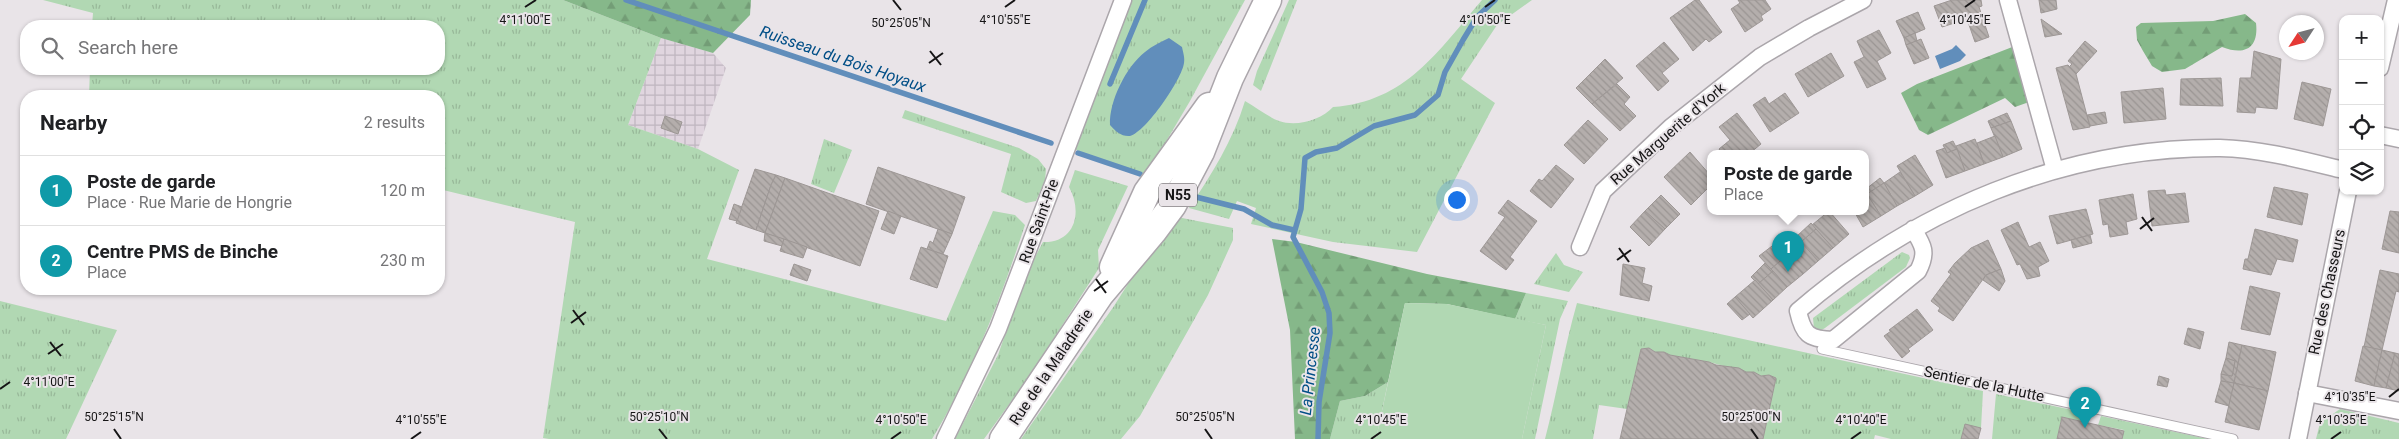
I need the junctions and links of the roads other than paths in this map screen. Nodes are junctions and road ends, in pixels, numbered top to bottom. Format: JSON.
{"nodes":[{"id":1,"x":1123,"y":0,"type":"edge"},
{"id":2,"x":1268,"y":0,"type":"edge"},
{"id":3,"x":1863,"y":0,"type":"edge"},
{"id":4,"x":2008,"y":0,"type":"edge"},
{"id":5,"x":2396,"y":0,"type":"edge"},
{"id":6,"x":2382,"y":60,"type":"edge"},
{"id":7,"x":2384,"y":136,"type":"edge"},
{"id":8,"x":2399,"y":139,"type":"edge"},
{"id":9,"x":2339,"y":169,"type":"edge"},
{"id":10,"x":2055,"y":170,"type":"junction"},
{"id":11,"x":2347,"y":195,"type":"edge"},
{"id":12,"x":1913,"y":229,"type":"junction"},
{"id":13,"x":1580,"y":247,"type":"dead end"},
{"id":14,"x":1822,"y":350,"type":"dead end"},
{"id":15,"x":2307,"y":393,"type":"junction"},
{"id":16,"x":2399,"y":411,"type":"edge"},
{"id":17,"x":945,"y":439,"type":"edge"},
{"id":18,"x":1003,"y":439,"type":"edge"},
{"id":19,"x":2233,"y":439,"type":"edge"},
{"id":20,"x":2298,"y":439,"type":"edge"}],
"edges":[{"from":1,"to":17,"type":"street","name":"Rue Saint-Pie"},
{"from":2,"to":18,"type":"main road","name":"Rue de la Maladrerie","number":"N55"},
{"from":3,"to":13,"type":"street","name":"Rue Marguerite d'York"},
{"from":4,"to":10,"type":"street"},
{"from":5,"to":6,"type":"street"},
{"from":7,"to":8,"type":"street"},
{"from":9,"to":10,"type":"street"},
{"from":10,"to":12,"type":"street"},
{"from":11,"to":15,"type":"street","name":"Rue des Chasseurs"},
{"from":12,"to":12,"type":"street"},
{"from":14,"to":19,"type":"lane","name":"Sentier de la Hutte"},
{"from":15,"to":16,"type":"street"},
{"from":15,"to":20,"type":"street","name":"Rue des Chasseurs"}]}
